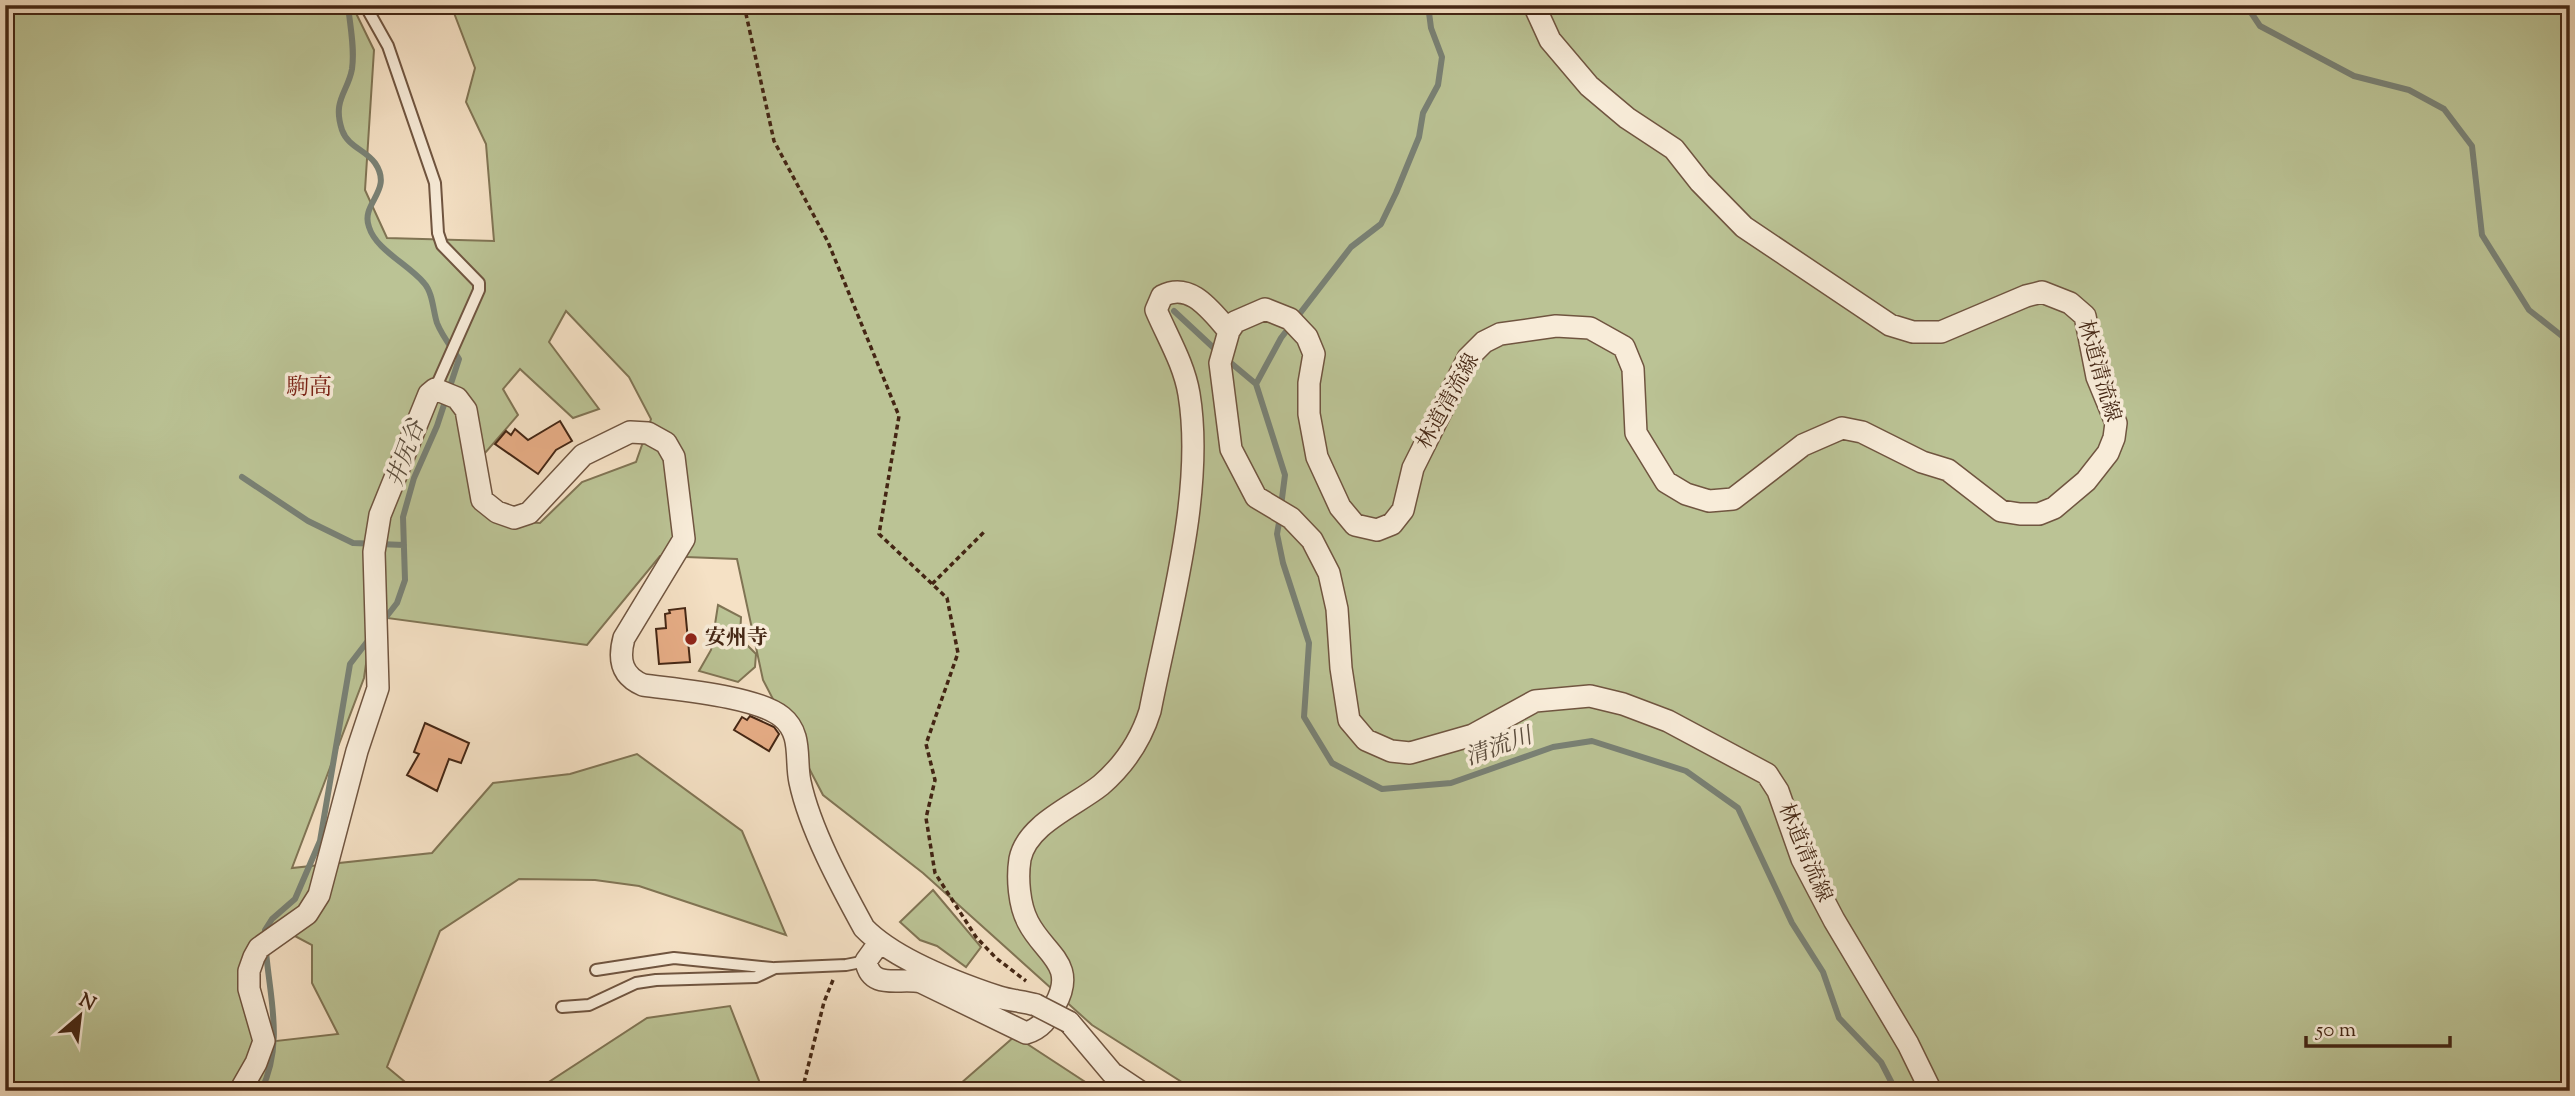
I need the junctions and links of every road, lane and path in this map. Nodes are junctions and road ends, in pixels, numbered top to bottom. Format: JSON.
{"nodes":[{"id":1,"x":365,"y":5,"type":"edge"},
{"id":2,"x":744,"y":5,"type":"edge"},
{"id":3,"x":1534,"y":5,"type":"edge"},
{"id":4,"x":1229,"y":331,"type":"junction"},
{"id":5,"x":435,"y":388,"type":"junction"},
{"id":6,"x":986,"y":530,"type":"dead end"},
{"id":7,"x":932,"y":584,"type":"junction"},
{"id":8,"x":878,"y":943,"type":"junction"},
{"id":9,"x":856,"y":963,"type":"junction"},
{"id":10,"x":775,"y":968,"type":"junction"},
{"id":11,"x":596,"y":970,"type":"dead end"},
{"id":12,"x":1032,"y":1004,"type":"junction"},
{"id":13,"x":562,"y":1007,"type":"dead end"},
{"id":14,"x":240,"y":1091,"type":"edge"},
{"id":15,"x":802,"y":1091,"type":"edge"},
{"id":16,"x":1139,"y":1091,"type":"edge"},
{"id":17,"x":1931,"y":1091,"type":"edge"}],
"edges":[{"from":1,"to":5,"type":"lane"},
{"from":2,"to":7,"type":"path"},
{"from":3,"to":4,"type":"street","name":"林道清流線"},
{"from":4,"to":9,"type":"street"},
{"from":4,"to":17,"type":"street","name":"林道清流線"},
{"from":5,"to":8,"type":"street"},
{"from":5,"to":14,"type":"street"},
{"from":6,"to":7,"type":"path"},
{"from":7,"to":12,"type":"path"},
{"from":8,"to":9,"type":"street"},
{"from":8,"to":12,"type":"street"},
{"from":9,"to":10,"type":"lane"},
{"from":9,"to":15,"type":"path"},
{"from":10,"to":11,"type":"lane"},
{"from":10,"to":13,"type":"lane"},
{"from":12,"to":16,"type":"street","bridge":true}]}
